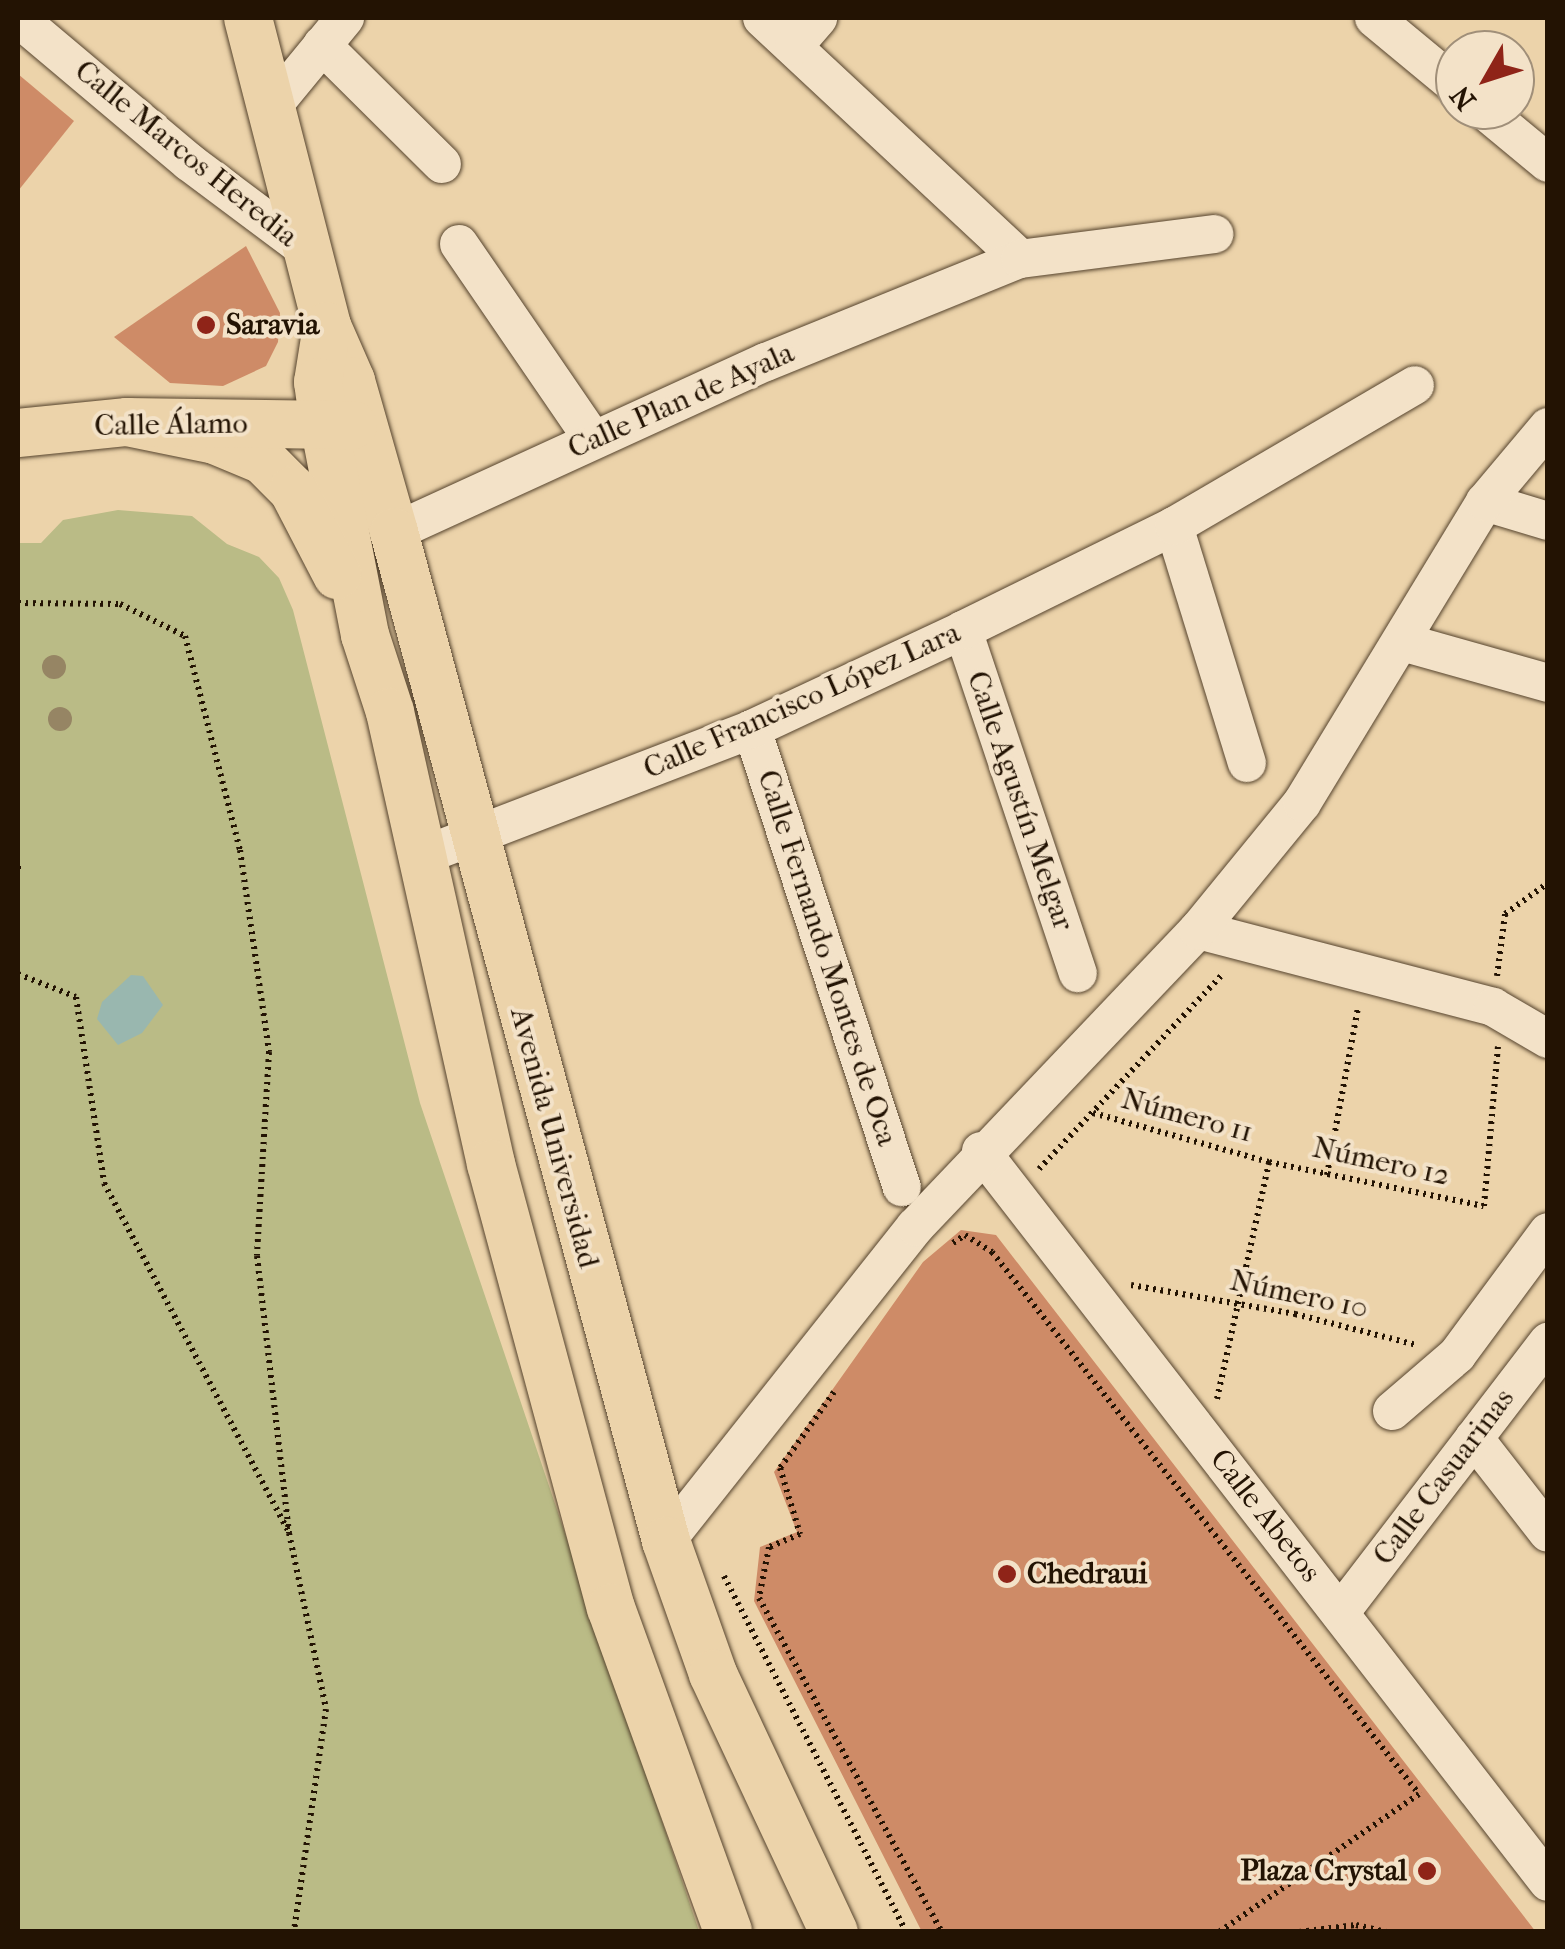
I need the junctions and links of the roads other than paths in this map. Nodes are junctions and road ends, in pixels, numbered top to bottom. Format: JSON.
{"nodes":[{"id":1,"x":18,"y":18,"type":"edge"},
{"id":2,"x":248,"y":18,"type":"edge"},
{"id":3,"x":762,"y":18,"type":"edge"},
{"id":4,"x":1374,"y":18,"type":"edge"},
{"id":5,"x":334,"y":31,"type":"edge"},
{"id":6,"x":806,"y":32,"type":"edge"},
{"id":7,"x":1435,"y":69,"type":"edge"},
{"id":8,"x":271,"y":108,"type":"junction"},
{"id":9,"x":1508,"y":130,"type":"edge"},
{"id":10,"x":1548,"y":163,"type":"edge"},
{"id":11,"x":442,"y":164,"type":"dead end"},
{"id":12,"x":1214,"y":234,"type":"dead end"},
{"id":13,"x":460,"y":244,"type":"dead end"},
{"id":14,"x":308,"y":251,"type":"junction"},
{"id":15,"x":1020,"y":259,"type":"junction"},
{"id":16,"x":1415,"y":385,"type":"dead end"},
{"id":17,"x":127,"y":422,"type":"junction"},
{"id":18,"x":343,"y":424,"type":"junction"},
{"id":19,"x":1548,"y":427,"type":"edge"},
{"id":20,"x":18,"y":433,"type":"edge"},
{"id":21,"x":593,"y":440,"type":"junction"},
{"id":22,"x":1485,"y":502,"type":"junction"},
{"id":23,"x":1548,"y":521,"type":"edge"},
{"id":24,"x":1174,"y":526,"type":"junction"},
{"id":25,"x":394,"y":532,"type":"junction"},
{"id":26,"x":963,"y":630,"type":"junction"},
{"id":27,"x":366,"y":635,"type":"junction"},
{"id":28,"x":1406,"y":643,"type":"junction"},
{"id":29,"x":1548,"y":683,"type":"edge"},
{"id":30,"x":752,"y":729,"type":"junction"},
{"id":31,"x":1246,"y":763,"type":"dead end"},
{"id":32,"x":476,"y":836,"type":"junction"},
{"id":33,"x":422,"y":856,"type":"junction"},
{"id":34,"x":1198,"y":930,"type":"junction"},
{"id":35,"x":1078,"y":973,"type":"dead end"},
{"id":36,"x":1548,"y":1039,"type":"edge"},
{"id":37,"x":982,"y":1151,"type":"junction"},
{"id":38,"x":902,"y":1187,"type":"dead end"},
{"id":39,"x":1548,"y":1232,"type":"edge"},
{"id":40,"x":1548,"y":1342,"type":"edge"},
{"id":41,"x":1392,"y":1411,"type":"dead end"},
{"id":42,"x":1474,"y":1438,"type":"junction"},
{"id":43,"x":678,"y":1526,"type":"junction"},
{"id":44,"x":1548,"y":1533,"type":"edge"},
{"id":45,"x":1340,"y":1612,"type":"junction"},
{"id":46,"x":1548,"y":1882,"type":"edge"},
{"id":47,"x":728,"y":1932,"type":"edge"},
{"id":48,"x":834,"y":1932,"type":"edge"}],
"edges":[{"from":1,"to":14,"type":"street","name":"Calle Marcos Heredia"},
{"from":2,"to":8,"type":"main road","name":"Avenida Universidad"},
{"from":3,"to":6,"type":"street"},
{"from":4,"to":7,"type":"street"},
{"from":5,"to":8,"type":"street"},
{"from":5,"to":11,"type":"street"},
{"from":6,"to":15,"type":"street"},
{"from":8,"to":14,"type":"main road","name":"Avenida Universidad"},
{"from":9,"to":10,"type":"street"},
{"from":12,"to":15,"type":"street","name":"Calle Plan de Ayala"},
{"from":13,"to":21,"type":"street"},
{"from":14,"to":18,"type":"main road","name":"Avenida Universidad"},
{"from":15,"to":21,"type":"street","name":"Calle Plan de Ayala"},
{"from":16,"to":24,"type":"street","name":"Calle Francisco López Lara"},
{"from":17,"to":18,"type":"main road","name":"Calle Álamo"},
{"from":17,"to":20,"type":"main road","name":"Calle Álamo"},
{"from":17,"to":27,"type":"main road"},
{"from":18,"to":25,"type":"main road","name":"Avenida Universidad"},
{"from":18,"to":27,"type":"main road","name":"Avenida Universidad"},
{"from":19,"to":22,"type":"street"},
{"from":21,"to":25,"type":"street","name":"Calle Plan de Ayala"},
{"from":22,"to":23,"type":"street"},
{"from":22,"to":28,"type":"street"},
{"from":24,"to":26,"type":"street","name":"Calle Francisco López Lara"},
{"from":24,"to":31,"type":"street"},
{"from":25,"to":32,"type":"main road","name":"Avenida Universidad"},
{"from":26,"to":30,"type":"street","name":"Calle Francisco López Lara"},
{"from":26,"to":35,"type":"street","name":"Calle Agustín Melgar"},
{"from":27,"to":33,"type":"main road","name":"Avenida Universidad"},
{"from":28,"to":29,"type":"street"},
{"from":28,"to":34,"type":"street"},
{"from":30,"to":32,"type":"street","name":"Calle Francisco López Lara"},
{"from":30,"to":38,"type":"street","name":"Calle Fernando Montes de Oca"},
{"from":32,"to":33,"type":"street","name":"Calle Francisco López Lara"},
{"from":32,"to":43,"type":"main road","name":"Avenida Universidad"},
{"from":33,"to":47,"type":"main road","name":"Avenida Universidad"},
{"from":34,"to":36,"type":"street"},
{"from":34,"to":37,"type":"street"},
{"from":37,"to":43,"type":"street"},
{"from":37,"to":45,"type":"street","name":"Calle Abetos"},
{"from":39,"to":41,"type":"street"},
{"from":40,"to":42,"type":"street","name":"Calle Casuarinas"},
{"from":42,"to":44,"type":"street"},
{"from":42,"to":45,"type":"street","name":"Calle Casuarinas"},
{"from":43,"to":48,"type":"main road","name":"Avenida Universidad"},
{"from":45,"to":46,"type":"street","name":"Calle Abetos"}]}
